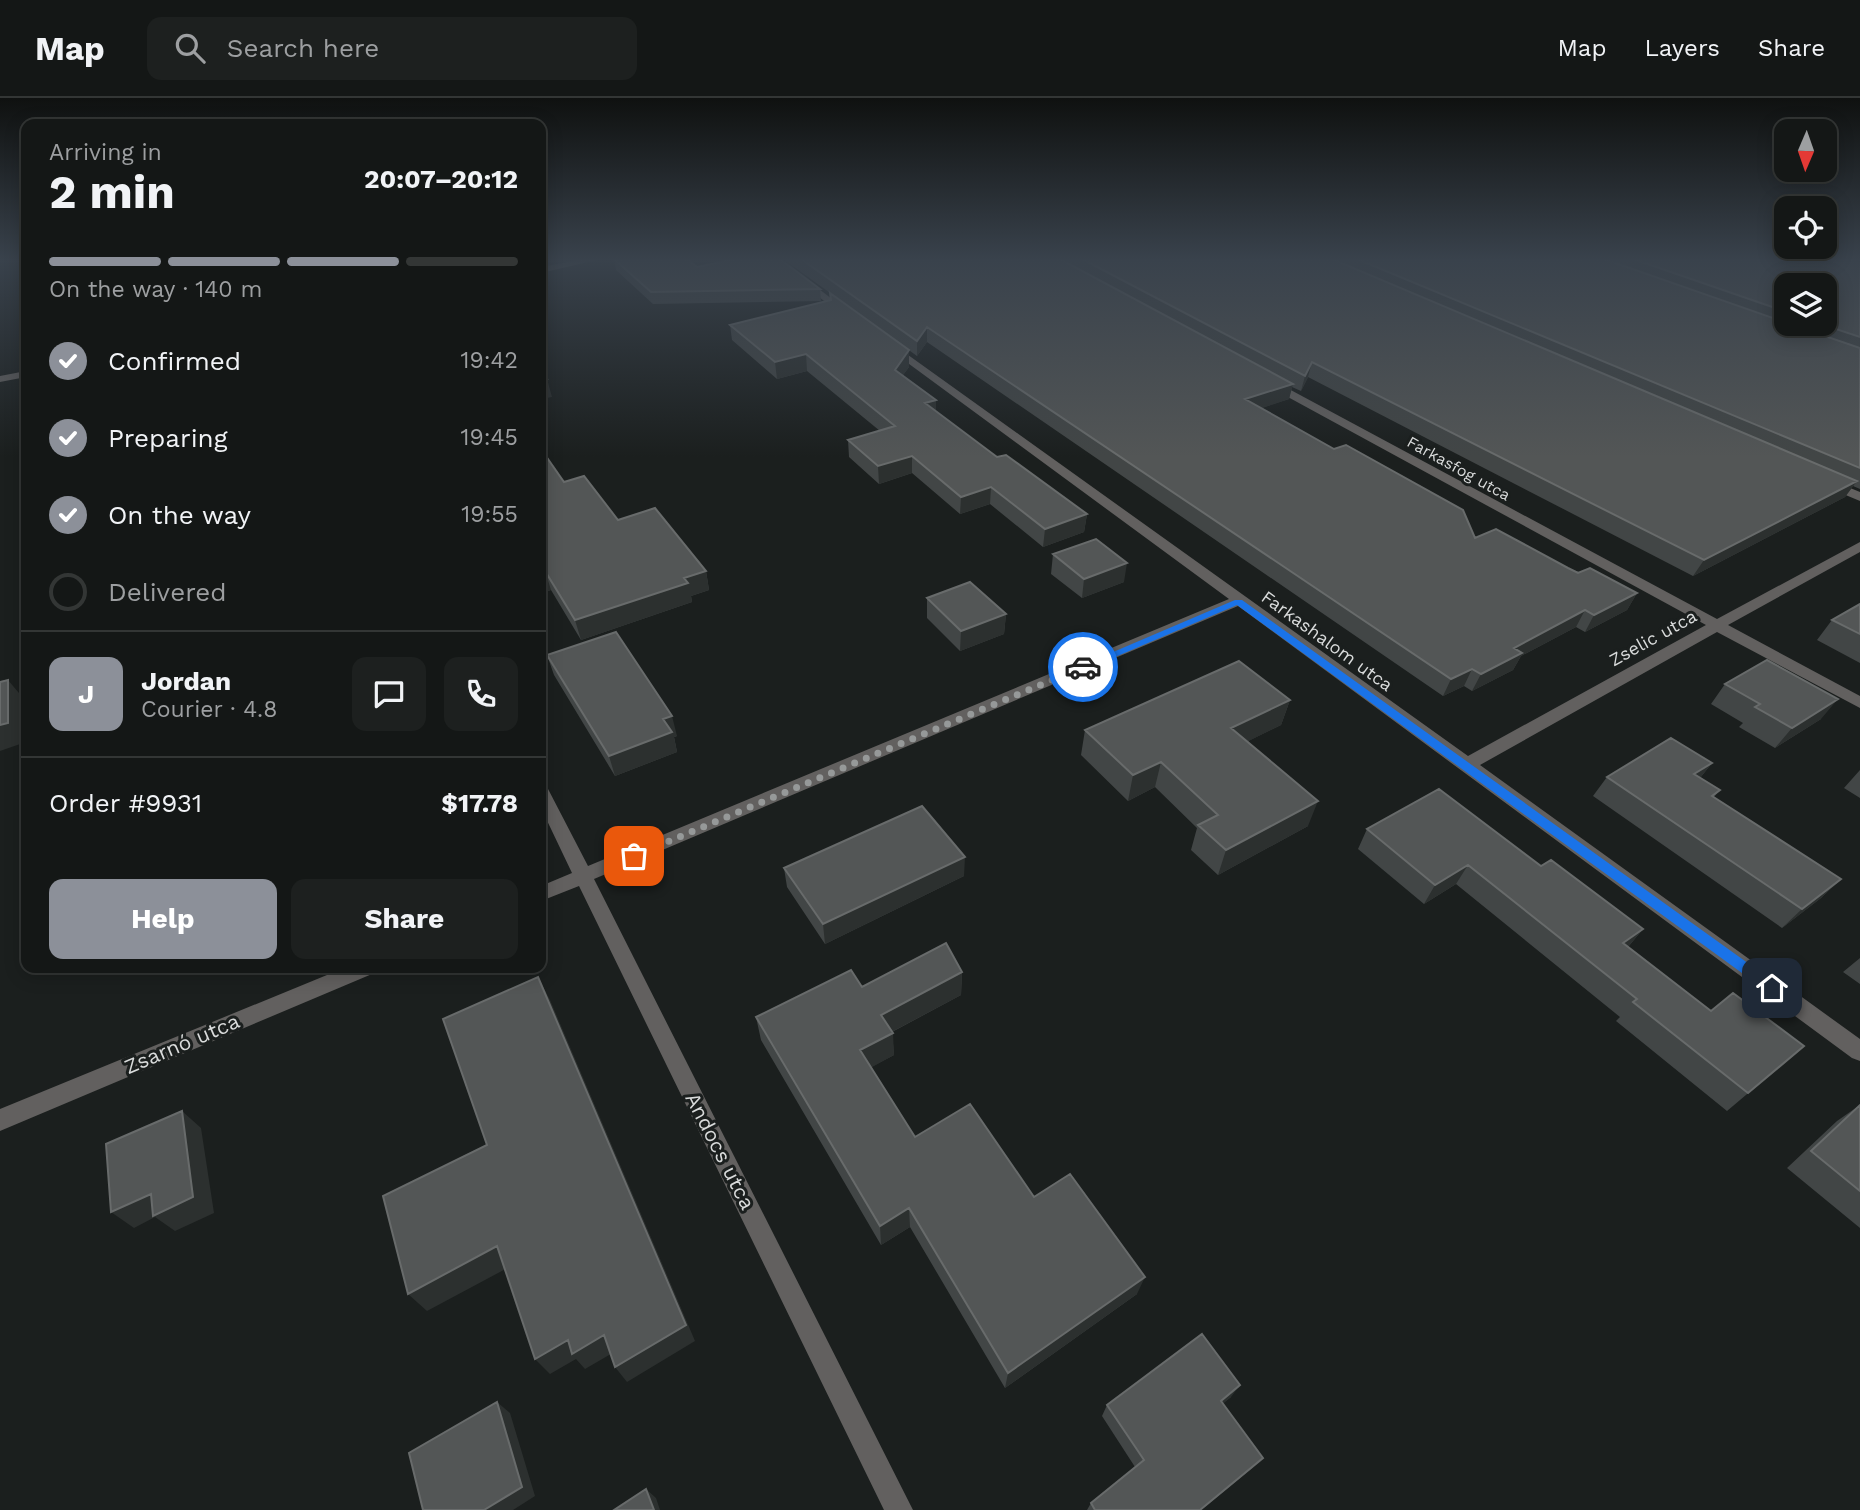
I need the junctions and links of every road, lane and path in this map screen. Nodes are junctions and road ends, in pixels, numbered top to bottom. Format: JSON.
{"nodes":[{"id":1,"x":863,"y":325,"type":"edge"},
{"id":2,"x":21,"y":375,"type":"edge"},
{"id":3,"x":0,"y":379,"type":"edge"},
{"id":4,"x":1263,"y":379,"type":"edge"},
{"id":5,"x":1822,"y":480,"type":"edge"},
{"id":6,"x":1860,"y":497,"type":"edge"},
{"id":7,"x":1860,"y":546,"type":"edge"},
{"id":8,"x":1238,"y":601,"type":"junction"},
{"id":9,"x":1715,"y":625,"type":"junction"},
{"id":10,"x":1860,"y":704,"type":"edge"},
{"id":11,"x":1466,"y":765,"type":"junction"},
{"id":12,"x":546,"y":801,"type":"edge"},
{"id":13,"x":583,"y":877,"type":"junction"},
{"id":14,"x":546,"y":892,"type":"edge"},
{"id":15,"x":353,"y":973,"type":"edge"},
{"id":16,"x":1860,"y":1052,"type":"edge"},
{"id":17,"x":0,"y":1120,"type":"edge"},
{"id":18,"x":899,"y":1510,"type":"edge"}],
"edges":[{"from":1,"to":8,"type":"street","name":"Farkashalom utca"},
{"from":2,"to":3,"type":"street"},
{"from":4,"to":9,"type":"street","name":"Farkasfog utca"},
{"from":5,"to":6,"type":"street"},
{"from":7,"to":9,"type":"street","name":"Zselic utca"},
{"from":8,"to":11,"type":"street","name":"Farkashalom utca"},
{"from":8,"to":13,"type":"street"},
{"from":9,"to":10,"type":"street","name":"Farkasfog utca"},
{"from":9,"to":11,"type":"street","name":"Zselic utca"},
{"from":11,"to":16,"type":"street","name":"Farkashalom utca"},
{"from":12,"to":13,"type":"street","name":"Andocs utca"},
{"from":13,"to":14,"type":"street"},
{"from":13,"to":18,"type":"street","name":"Andocs utca"},
{"from":15,"to":17,"type":"street","name":"Zsarnó utca"}]}
